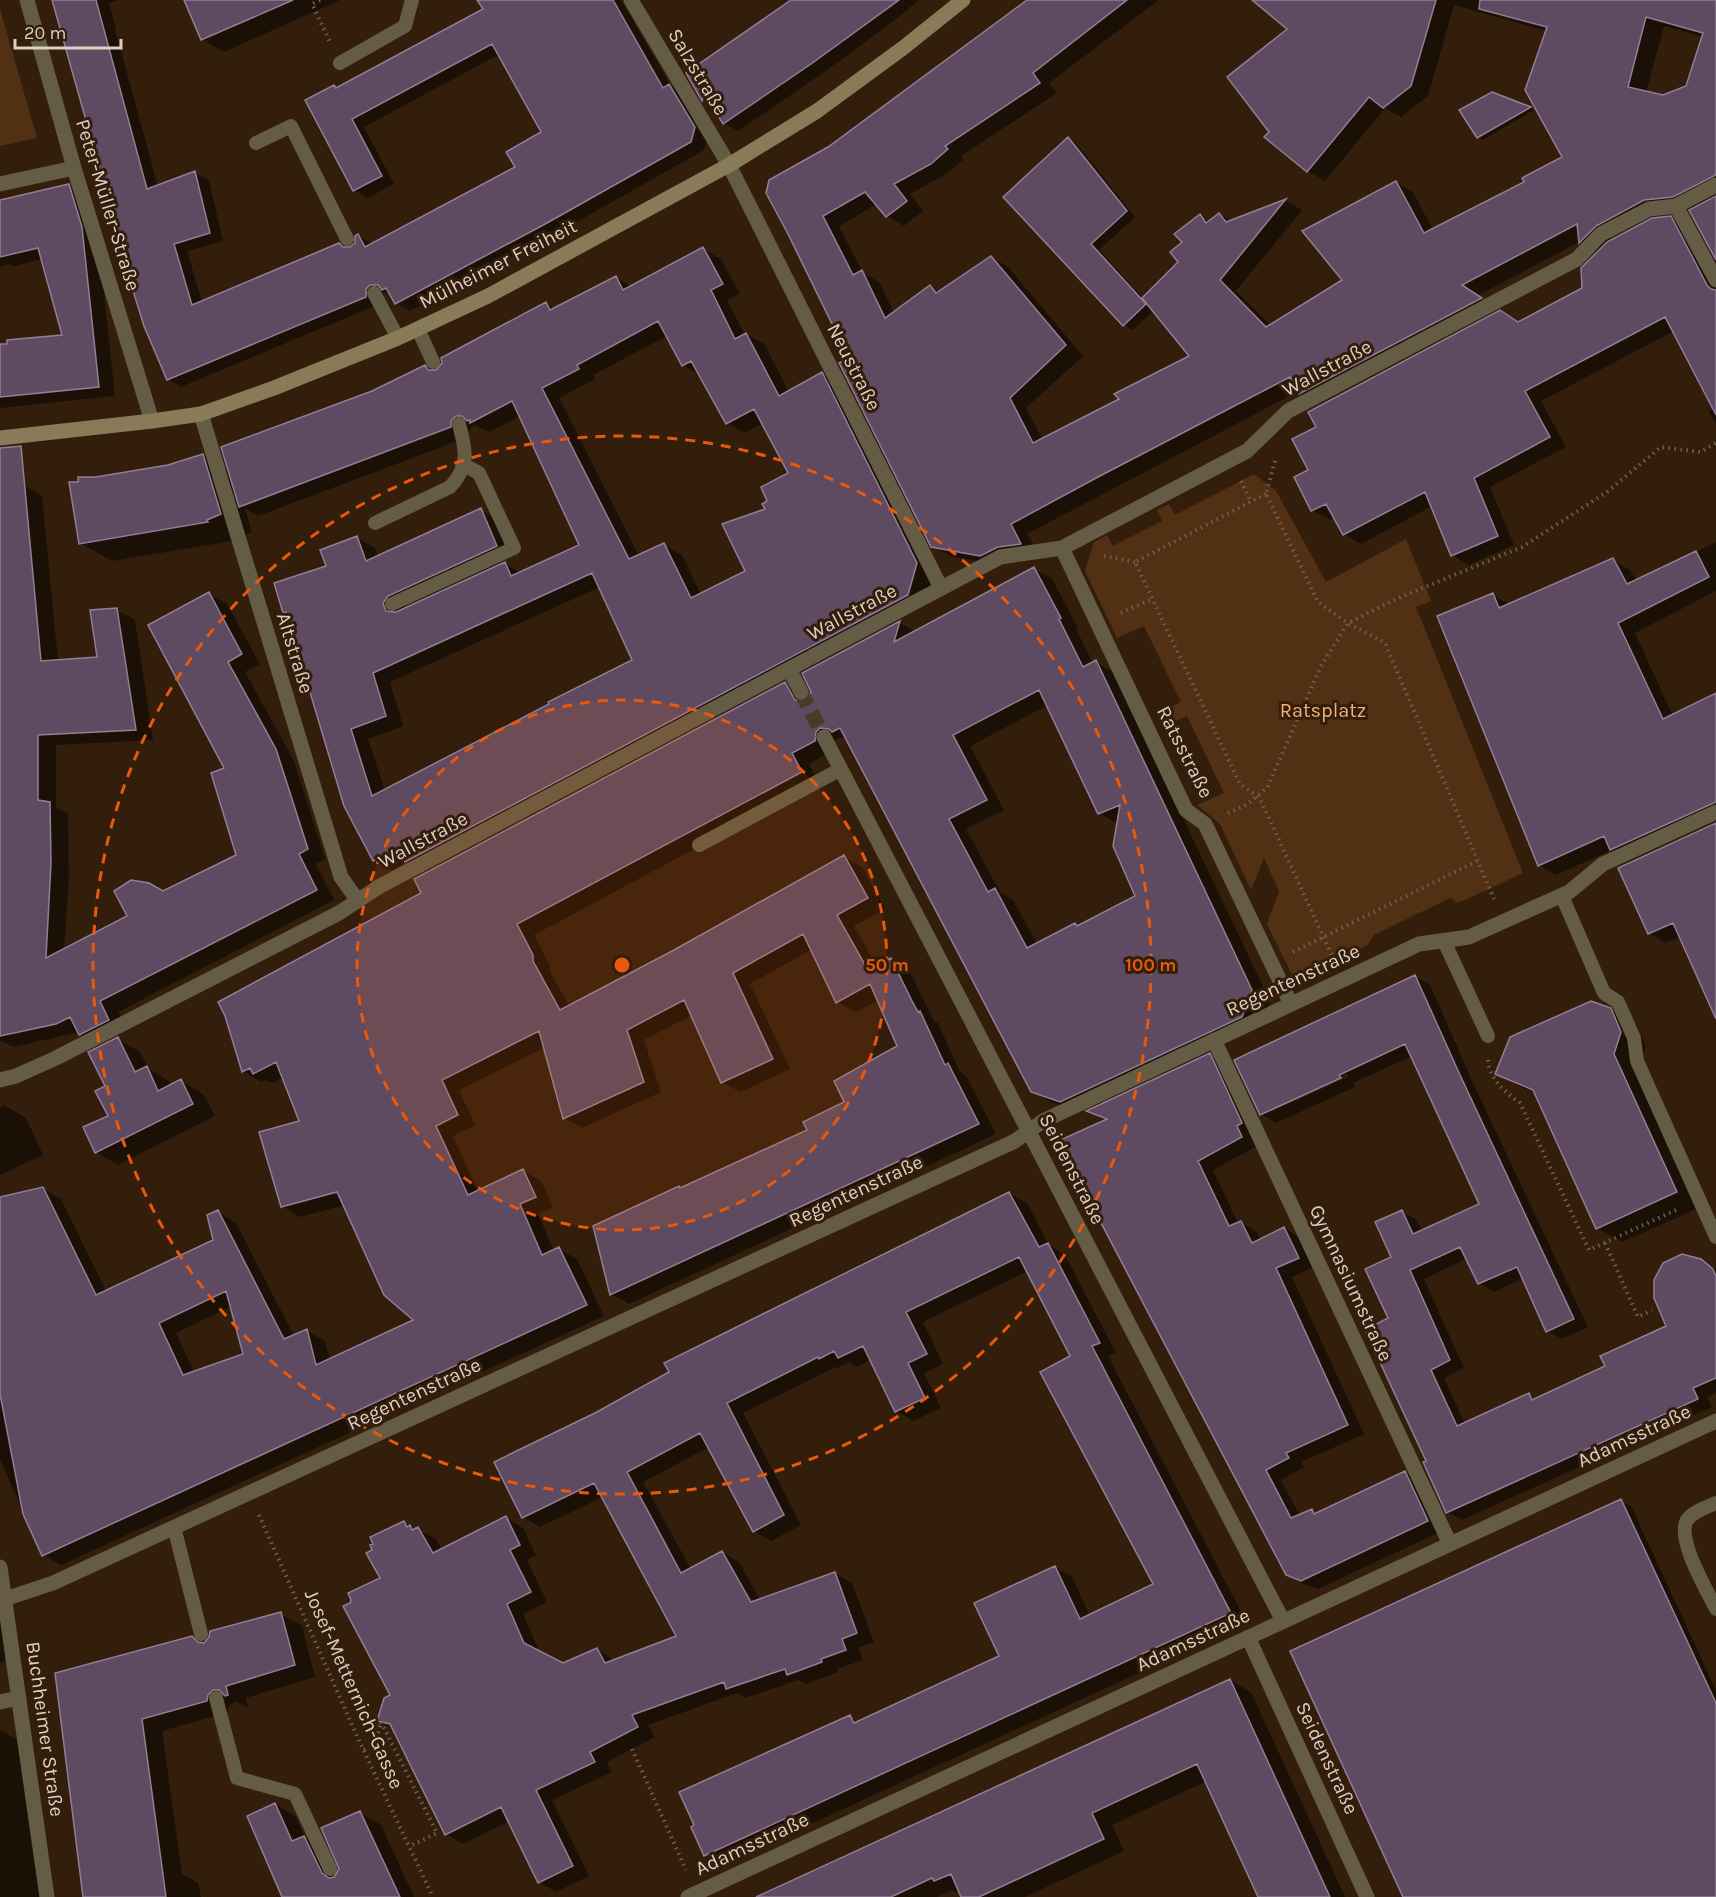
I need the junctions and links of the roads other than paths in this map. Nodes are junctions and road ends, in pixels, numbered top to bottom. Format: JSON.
{"nodes":[{"id":1,"x":27,"y":0,"type":"edge"},
{"id":2,"x":412,"y":0,"type":"edge"},
{"id":3,"x":631,"y":0,"type":"edge"},
{"id":4,"x":963,"y":0,"type":"edge"},
{"id":5,"x":340,"y":63,"type":"road end"},
{"id":6,"x":256,"y":143,"type":"dead end"},
{"id":7,"x":729,"y":165,"type":"junction"},
{"id":8,"x":74,"y":168,"type":"junction"},
{"id":9,"x":0,"y":184,"type":"edge"},
{"id":10,"x":1716,"y":185,"type":"edge"},
{"id":11,"x":1676,"y":206,"type":"junction"},
{"id":12,"x":347,"y":239,"type":"dead end"},
{"id":13,"x":1716,"y":280,"type":"edge"},
{"id":14,"x":374,"y":293,"type":"dead end"},
{"id":15,"x":418,"y":329,"type":"junction"},
{"id":16,"x":398,"y":338,"type":"junction"},
{"id":17,"x":433,"y":362,"type":"dead end"},
{"id":18,"x":201,"y":414,"type":"junction"},
{"id":19,"x":152,"y":422,"type":"junction"},
{"id":20,"x":459,"y":424,"type":"dead end"},
{"id":21,"x":0,"y":438,"type":"edge"},
{"id":22,"x":464,"y":465,"type":"junction"},
{"id":23,"x":375,"y":524,"type":"dead end"},
{"id":24,"x":1062,"y":548,"type":"junction"},
{"id":25,"x":941,"y":588,"type":"junction"},
{"id":26,"x":392,"y":604,"type":"dead end"},
{"id":27,"x":789,"y":669,"type":"junction"},
{"id":28,"x":801,"y":692,"type":"tunnel mouth"},
{"id":29,"x":824,"y":736,"type":"tunnel mouth"},
{"id":30,"x":841,"y":769,"type":"junction"},
{"id":31,"x":1716,"y":812,"type":"edge"},
{"id":32,"x":699,"y":845,"type":"dead end"},
{"id":33,"x":1562,"y":896,"type":"junction"},
{"id":34,"x":358,"y":901,"type":"junction"},
{"id":35,"x":1444,"y":940,"type":"junction"},
{"id":36,"x":1291,"y":1004,"type":"junction"},
{"id":37,"x":1488,"y":1036,"type":"road end"},
{"id":38,"x":1214,"y":1040,"type":"junction"},
{"id":39,"x":0,"y":1080,"type":"edge"},
{"id":40,"x":1029,"y":1131,"type":"junction"},
{"id":41,"x":1716,"y":1237,"type":"edge"},
{"id":42,"x":1716,"y":1421,"type":"edge"},
{"id":43,"x":1716,"y":1503,"type":"edge"},
{"id":44,"x":174,"y":1527,"type":"junction"},
{"id":45,"x":1450,"y":1544,"type":"junction"},
{"id":46,"x":0,"y":1567,"type":"edge"},
{"id":47,"x":1713,"y":1594,"type":"edge"},
{"id":48,"x":5,"y":1599,"type":"junction"},
{"id":49,"x":1716,"y":1609,"type":"edge"},
{"id":50,"x":1283,"y":1621,"type":"junction"},
{"id":51,"x":201,"y":1634,"type":"dead end"},
{"id":52,"x":1248,"y":1637,"type":"junction"},
{"id":53,"x":19,"y":1698,"type":"junction"},
{"id":54,"x":216,"y":1698,"type":"dead end"},
{"id":55,"x":0,"y":1702,"type":"edge"},
{"id":56,"x":330,"y":1869,"type":"dead end"},
{"id":57,"x":692,"y":1895,"type":"edge"},
{"id":58,"x":47,"y":1897,"type":"edge"},
{"id":59,"x":1367,"y":1897,"type":"edge"}],
"edges":[{"from":1,"to":8,"type":"street","name":"Peter-Müller-Straße"},
{"from":2,"to":5,"type":"lane"},
{"from":3,"to":7,"type":"street","name":"Salzstraße"},
{"from":4,"to":7,"type":"street","name":"Mülheimer Freiheit"},
{"from":6,"to":12,"type":"lane"},
{"from":7,"to":15,"type":"street","name":"Mülheimer Freiheit"},
{"from":7,"to":25,"type":"street","name":"Neustraße"},
{"from":8,"to":9,"type":"street"},
{"from":8,"to":19,"type":"street","name":"Peter-Müller-Straße"},
{"from":10,"to":11,"type":"street","name":"Wallstraße"},
{"from":11,"to":13,"type":"street"},
{"from":11,"to":24,"type":"street","name":"Wallstraße"},
{"from":14,"to":16,"type":"lane"},
{"from":15,"to":16,"type":"street","name":"Mülheimer Freiheit"},
{"from":15,"to":17,"type":"lane"},
{"from":16,"to":18,"type":"street","name":"Mülheimer Freiheit"},
{"from":18,"to":19,"type":"street","name":"Mülheimer Freiheit"},
{"from":18,"to":34,"type":"street","name":"Altstraße"},
{"from":19,"to":21,"type":"street","name":"Mülheimer Freiheit"},
{"from":20,"to":22,"type":"lane"},
{"from":22,"to":23,"type":"lane"},
{"from":22,"to":26,"type":"lane"},
{"from":24,"to":25,"type":"street","name":"Wallstraße"},
{"from":24,"to":36,"type":"street","name":"Ratsstraße"},
{"from":25,"to":27,"type":"street","name":"Wallstraße"},
{"from":27,"to":28,"type":"street"},
{"from":27,"to":34,"type":"street","name":"Wallstraße"},
{"from":29,"to":30,"type":"street","name":"Seidenstraße"},
{"from":30,"to":32,"type":"lane"},
{"from":30,"to":40,"type":"street","name":"Seidenstraße"},
{"from":31,"to":33,"type":"street","name":"Regentenstraße"},
{"from":33,"to":35,"type":"street","name":"Regentenstraße"},
{"from":33,"to":41,"type":"lane"},
{"from":34,"to":39,"type":"street","name":"Wallstraße"},
{"from":35,"to":36,"type":"street","name":"Regentenstraße"},
{"from":35,"to":37,"type":"lane"},
{"from":36,"to":38,"type":"street","name":"Regentenstraße"},
{"from":38,"to":40,"type":"street","name":"Regentenstraße"},
{"from":38,"to":45,"type":"street","name":"Gymnasiumstraße"},
{"from":40,"to":44,"type":"street","name":"Regentenstraße"},
{"from":40,"to":50,"type":"street","name":"Seidenstraße"},
{"from":42,"to":45,"type":"street","name":"Adamsstraße"},
{"from":43,"to":47,"type":"lane"},
{"from":44,"to":48,"type":"street","name":"Regentenstraße"},
{"from":44,"to":51,"type":"lane"},
{"from":45,"to":50,"type":"street","name":"Adamsstraße"},
{"from":46,"to":48,"type":"street","name":"Buchheimer Straße"},
{"from":47,"to":49,"type":"lane"},
{"from":48,"to":53,"type":"street","name":"Buchheimer Straße"},
{"from":50,"to":52,"type":"street","name":"Adamsstraße"},
{"from":52,"to":57,"type":"street","name":"Adamsstraße"},
{"from":52,"to":59,"type":"street","name":"Seidenstraße"},
{"from":53,"to":55,"type":"street"},
{"from":53,"to":58,"type":"street","name":"Buchheimer Straße"},
{"from":54,"to":56,"type":"lane"}]}
